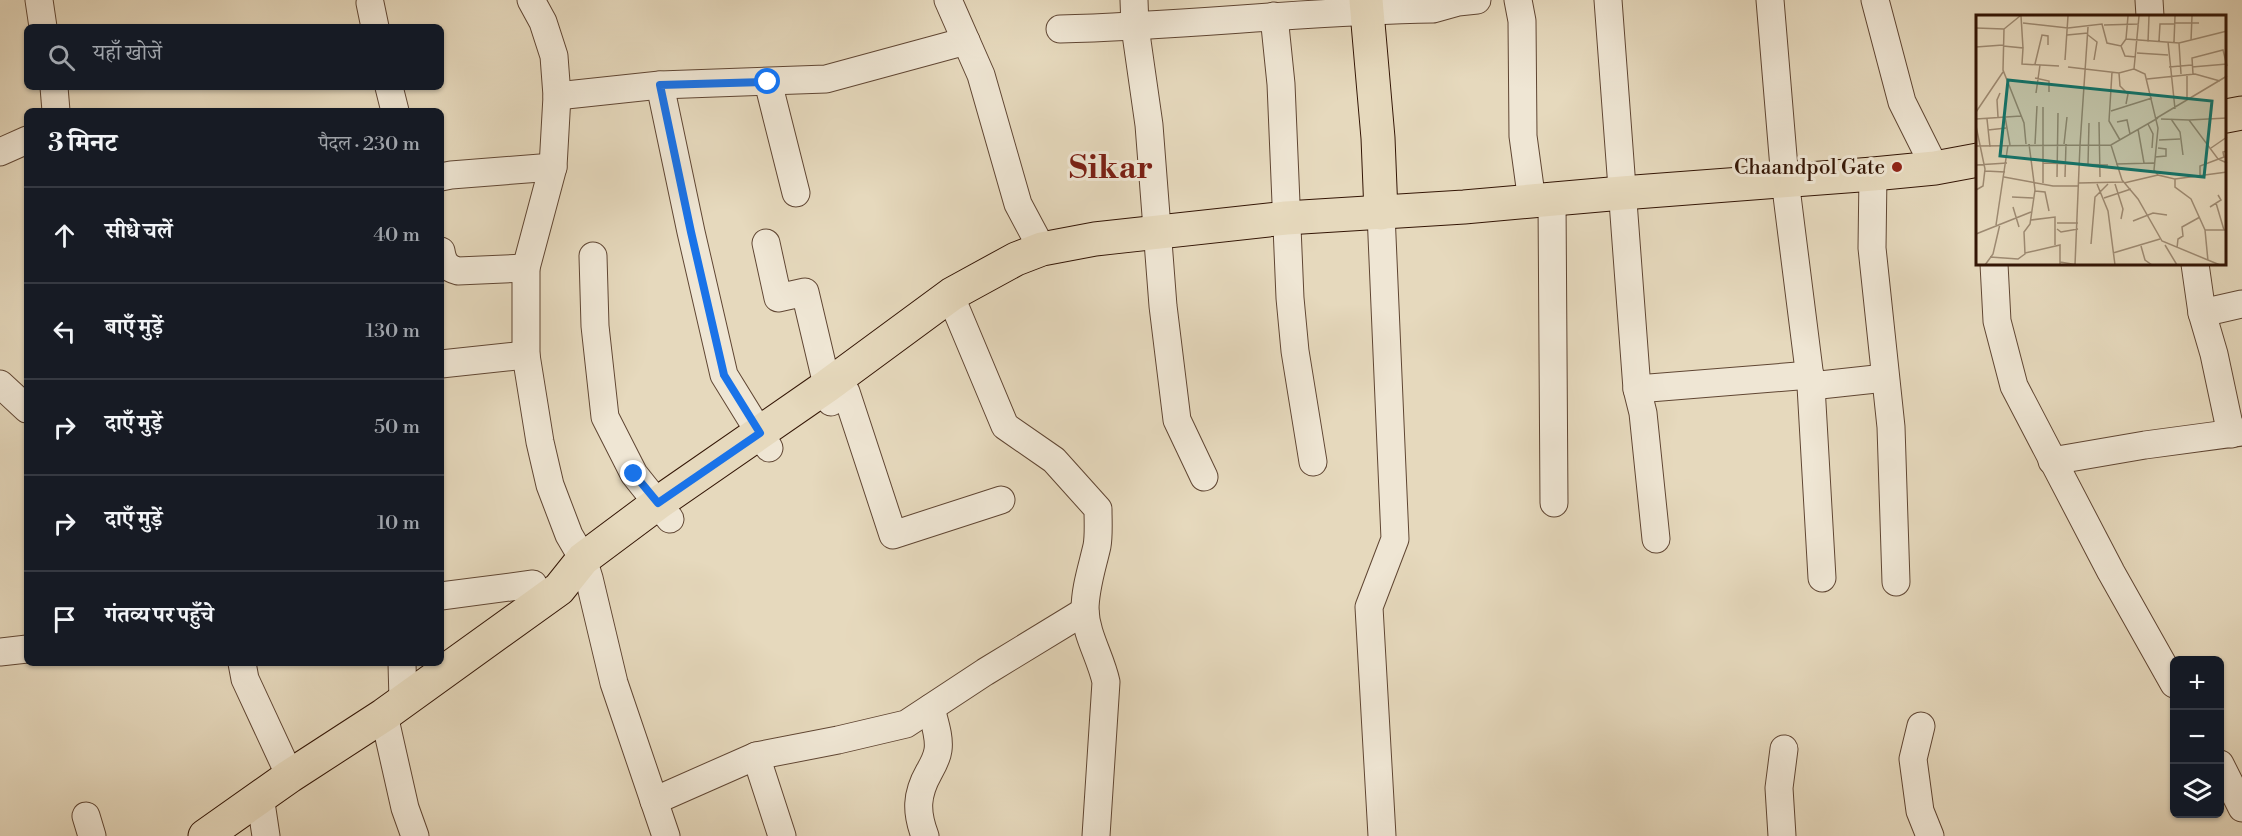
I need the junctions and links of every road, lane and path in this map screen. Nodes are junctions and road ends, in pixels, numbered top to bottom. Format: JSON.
{"nodes":[{"id":1,"x":39,"y":0,"type":"edge"},
{"id":2,"x":531,"y":0,"type":"edge"},
{"id":3,"x":948,"y":0,"type":"edge"},
{"id":4,"x":1134,"y":0,"type":"edge"},
{"id":5,"x":1477,"y":0,"type":"edge"},
{"id":6,"x":1518,"y":0,"type":"edge"},
{"id":7,"x":1608,"y":0,"type":"edge"},
{"id":8,"x":1770,"y":0,"type":"edge"},
{"id":9,"x":1875,"y":0,"type":"edge"},
{"id":10,"x":2149,"y":0,"type":"edge"},
{"id":11,"x":1366,"y":6,"type":"edge"},
{"id":12,"x":2150,"y":15,"type":"edge"},
{"id":13,"x":1274,"y":16,"type":"junction"},
{"id":14,"x":43,"y":24,"type":"edge"},
{"id":15,"x":1135,"y":27,"type":"junction"},
{"id":16,"x":1060,"y":29,"type":"dead end"},
{"id":17,"x":966,"y":41,"type":"junction"},
{"id":18,"x":768,"y":82,"type":"junction"},
{"id":19,"x":660,"y":85,"type":"junction"},
{"id":20,"x":54,"y":90,"type":"edge"},
{"id":21,"x":389,"y":90,"type":"edge"},
{"id":22,"x":557,"y":96,"type":"junction"},
{"id":23,"x":56,"y":108,"type":"edge"},
{"id":24,"x":394,"y":108,"type":"edge"},
{"id":25,"x":2242,"y":112,"type":"edge"},
{"id":26,"x":2227,"y":116,"type":"edge"},
{"id":27,"x":24,"y":141,"type":"edge"},
{"id":28,"x":0,"y":152,"type":"edge"},
{"id":29,"x":1975,"y":166,"type":"edge"},
{"id":30,"x":553,"y":167,"type":"junction"},
{"id":31,"x":1935,"y":168,"type":"junction"},
{"id":32,"x":1874,"y":174,"type":"junction"},
{"id":33,"x":444,"y":176,"type":"edge"},
{"id":34,"x":1785,"y":180,"type":"junction"},
{"id":35,"x":796,"y":193,"type":"dead end"},
{"id":36,"x":1622,"y":193,"type":"junction"},
{"id":37,"x":1542,"y":201,"type":"junction"},
{"id":38,"x":1381,"y":213,"type":"junction"},
{"id":39,"x":1286,"y":218,"type":"junction"},
{"id":40,"x":1157,"y":233,"type":"junction"},
{"id":41,"x":766,"y":243,"type":"dead end"},
{"id":42,"x":1042,"y":249,"type":"junction"},
{"id":43,"x":593,"y":256,"type":"dead end"},
{"id":44,"x":444,"y":264,"type":"edge"},
{"id":45,"x":1994,"y":266,"type":"edge"},
{"id":46,"x":2195,"y":266,"type":"edge"},
{"id":47,"x":526,"y":268,"type":"junction"},
{"id":48,"x":994,"y":273,"type":"junction"},
{"id":49,"x":2242,"y":304,"type":"edge"},
{"id":50,"x":956,"y":309,"type":"junction"},
{"id":51,"x":2202,"y":314,"type":"junction"},
{"id":52,"x":526,"y":355,"type":"junction"},
{"id":53,"x":444,"y":363,"type":"edge"},
{"id":54,"x":1885,"y":378,"type":"junction"},
{"id":55,"x":1811,"y":380,"type":"junction"},
{"id":56,"x":0,"y":384,"type":"edge"},
{"id":57,"x":1637,"y":389,"type":"junction"},
{"id":58,"x":835,"y":393,"type":"junction"},
{"id":59,"x":24,"y":406,"type":"edge"},
{"id":60,"x":2236,"y":433,"type":"edge"},
{"id":61,"x":765,"y":440,"type":"junction"},
{"id":62,"x":2052,"y":461,"type":"junction"},
{"id":63,"x":1312,"y":462,"type":"dead end"},
{"id":64,"x":1204,"y":477,"type":"dead end"},
{"id":65,"x":1001,"y":500,"type":"dead end"},
{"id":66,"x":1554,"y":503,"type":"dead end"},
{"id":67,"x":664,"y":511,"type":"junction"},
{"id":68,"x":1656,"y":538,"type":"dead end"},
{"id":69,"x":586,"y":569,"type":"junction"},
{"id":70,"x":1822,"y":578,"type":"dead end"},
{"id":71,"x":1896,"y":582,"type":"dead end"},
{"id":72,"x":546,"y":587,"type":"junction"},
{"id":73,"x":444,"y":596,"type":"edge"},
{"id":74,"x":1085,"y":611,"type":"junction"},
{"id":75,"x":24,"y":649,"type":"edge"},
{"id":76,"x":0,"y":652,"type":"edge"},
{"id":77,"x":243,"y":666,"type":"edge"},
{"id":78,"x":401,"y":666,"type":"edge"},
{"id":79,"x":2170,"y":675,"type":"edge"},
{"id":80,"x":394,"y":708,"type":"junction"},
{"id":81,"x":931,"y":708,"type":"junction"},
{"id":82,"x":1921,"y":726,"type":"dead end"},
{"id":83,"x":1784,"y":750,"type":"dead end"},
{"id":84,"x":756,"y":756,"type":"junction"},
{"id":85,"x":2224,"y":772,"type":"edge"},
{"id":86,"x":290,"y":776,"type":"junction"},
{"id":87,"x":260,"y":796,"type":"junction"},
{"id":88,"x":654,"y":801,"type":"junction"},
{"id":89,"x":2242,"y":808,"type":"edge"},
{"id":90,"x":205,"y":836,"type":"edge"},
{"id":91,"x":266,"y":836,"type":"edge"},
{"id":92,"x":415,"y":836,"type":"edge"},
{"id":93,"x":666,"y":836,"type":"edge"},
{"id":94,"x":782,"y":836,"type":"edge"},
{"id":95,"x":925,"y":836,"type":"edge"},
{"id":96,"x":1096,"y":836,"type":"edge"},
{"id":97,"x":1382,"y":836,"type":"edge"},
{"id":98,"x":1782,"y":836,"type":"edge"},
{"id":99,"x":1930,"y":836,"type":"edge"}],
"edges":[{"from":1,"to":14,"type":"street"},
{"from":2,"to":22,"type":"street"},
{"from":3,"to":17,"type":"street"},
{"from":4,"to":15,"type":"street"},
{"from":5,"to":11,"type":"street"},
{"from":6,"to":37,"type":"street"},
{"from":7,"to":36,"type":"street"},
{"from":8,"to":34,"type":"street"},
{"from":9,"to":31,"type":"street"},
{"from":10,"to":12,"type":"street"},
{"from":11,"to":13,"type":"street"},
{"from":11,"to":38,"type":"main road"},
{"from":13,"to":15,"type":"street"},
{"from":13,"to":39,"type":"street"},
{"from":15,"to":16,"type":"street"},
{"from":15,"to":40,"type":"street"},
{"from":17,"to":18,"type":"street"},
{"from":17,"to":42,"type":"street"},
{"from":18,"to":19,"type":"street"},
{"from":18,"to":35,"type":"street"},
{"from":19,"to":22,"type":"street"},
{"from":19,"to":61,"type":"street"},
{"from":20,"to":23,"type":"street"},
{"from":21,"to":24,"type":"street"},
{"from":22,"to":30,"type":"street"},
{"from":25,"to":26,"type":"main road"},
{"from":27,"to":28,"type":"street"},
{"from":29,"to":31,"type":"main road"},
{"from":30,"to":33,"type":"street"},
{"from":30,"to":47,"type":"street"},
{"from":31,"to":32,"type":"main road"},
{"from":32,"to":34,"type":"main road"},
{"from":32,"to":54,"type":"street"},
{"from":34,"to":36,"type":"main road"},
{"from":34,"to":55,"type":"street"},
{"from":36,"to":37,"type":"main road"},
{"from":36,"to":57,"type":"street"},
{"from":37,"to":38,"type":"main road"},
{"from":37,"to":66,"type":"street"},
{"from":38,"to":39,"type":"main road"},
{"from":38,"to":97,"type":"street"},
{"from":39,"to":40,"type":"main road"},
{"from":39,"to":63,"type":"street"},
{"from":40,"to":42,"type":"main road"},
{"from":40,"to":64,"type":"street"},
{"from":41,"to":58,"type":"street"},
{"from":42,"to":48,"type":"main road"},
{"from":43,"to":67,"type":"street"},
{"from":44,"to":47,"type":"street"},
{"from":45,"to":62,"type":"street"},
{"from":46,"to":51,"type":"street"},
{"from":47,"to":52,"type":"street"},
{"from":48,"to":50,"type":"main road"},
{"from":48,"to":58,"type":"main road"},
{"from":49,"to":51,"type":"street"},
{"from":50,"to":58,"type":"main road"},
{"from":50,"to":74,"type":"street"},
{"from":51,"to":60,"type":"street"},
{"from":52,"to":53,"type":"street"},
{"from":52,"to":69,"type":"street"},
{"from":54,"to":55,"type":"street"},
{"from":54,"to":71,"type":"street"},
{"from":55,"to":57,"type":"street"},
{"from":55,"to":70,"type":"street"},
{"from":56,"to":59,"type":"street"},
{"from":57,"to":68,"type":"street"},
{"from":58,"to":61,"type":"main road"},
{"from":58,"to":65,"type":"street"},
{"from":60,"to":62,"type":"street"},
{"from":61,"to":67,"type":"main road"},
{"from":62,"to":79,"type":"street"},
{"from":67,"to":69,"type":"main road"},
{"from":69,"to":72,"type":"main road"},
{"from":69,"to":88,"type":"street"},
{"from":72,"to":73,"type":"street"},
{"from":72,"to":80,"type":"main road"},
{"from":74,"to":81,"type":"street"},
{"from":74,"to":96,"type":"street"},
{"from":75,"to":76,"type":"street"},
{"from":77,"to":86,"type":"street"},
{"from":78,"to":80,"type":"street"},
{"from":80,"to":86,"type":"main road"},
{"from":80,"to":92,"type":"street"},
{"from":81,"to":84,"type":"street"},
{"from":81,"to":95,"type":"street"},
{"from":82,"to":99,"type":"street"},
{"from":83,"to":98,"type":"street"},
{"from":84,"to":88,"type":"street"},
{"from":84,"to":94,"type":"street"},
{"from":85,"to":89,"type":"street"},
{"from":86,"to":87,"type":"main road"},
{"from":87,"to":90,"type":"main road"},
{"from":87,"to":91,"type":"street"},
{"from":88,"to":93,"type":"street"}]}
